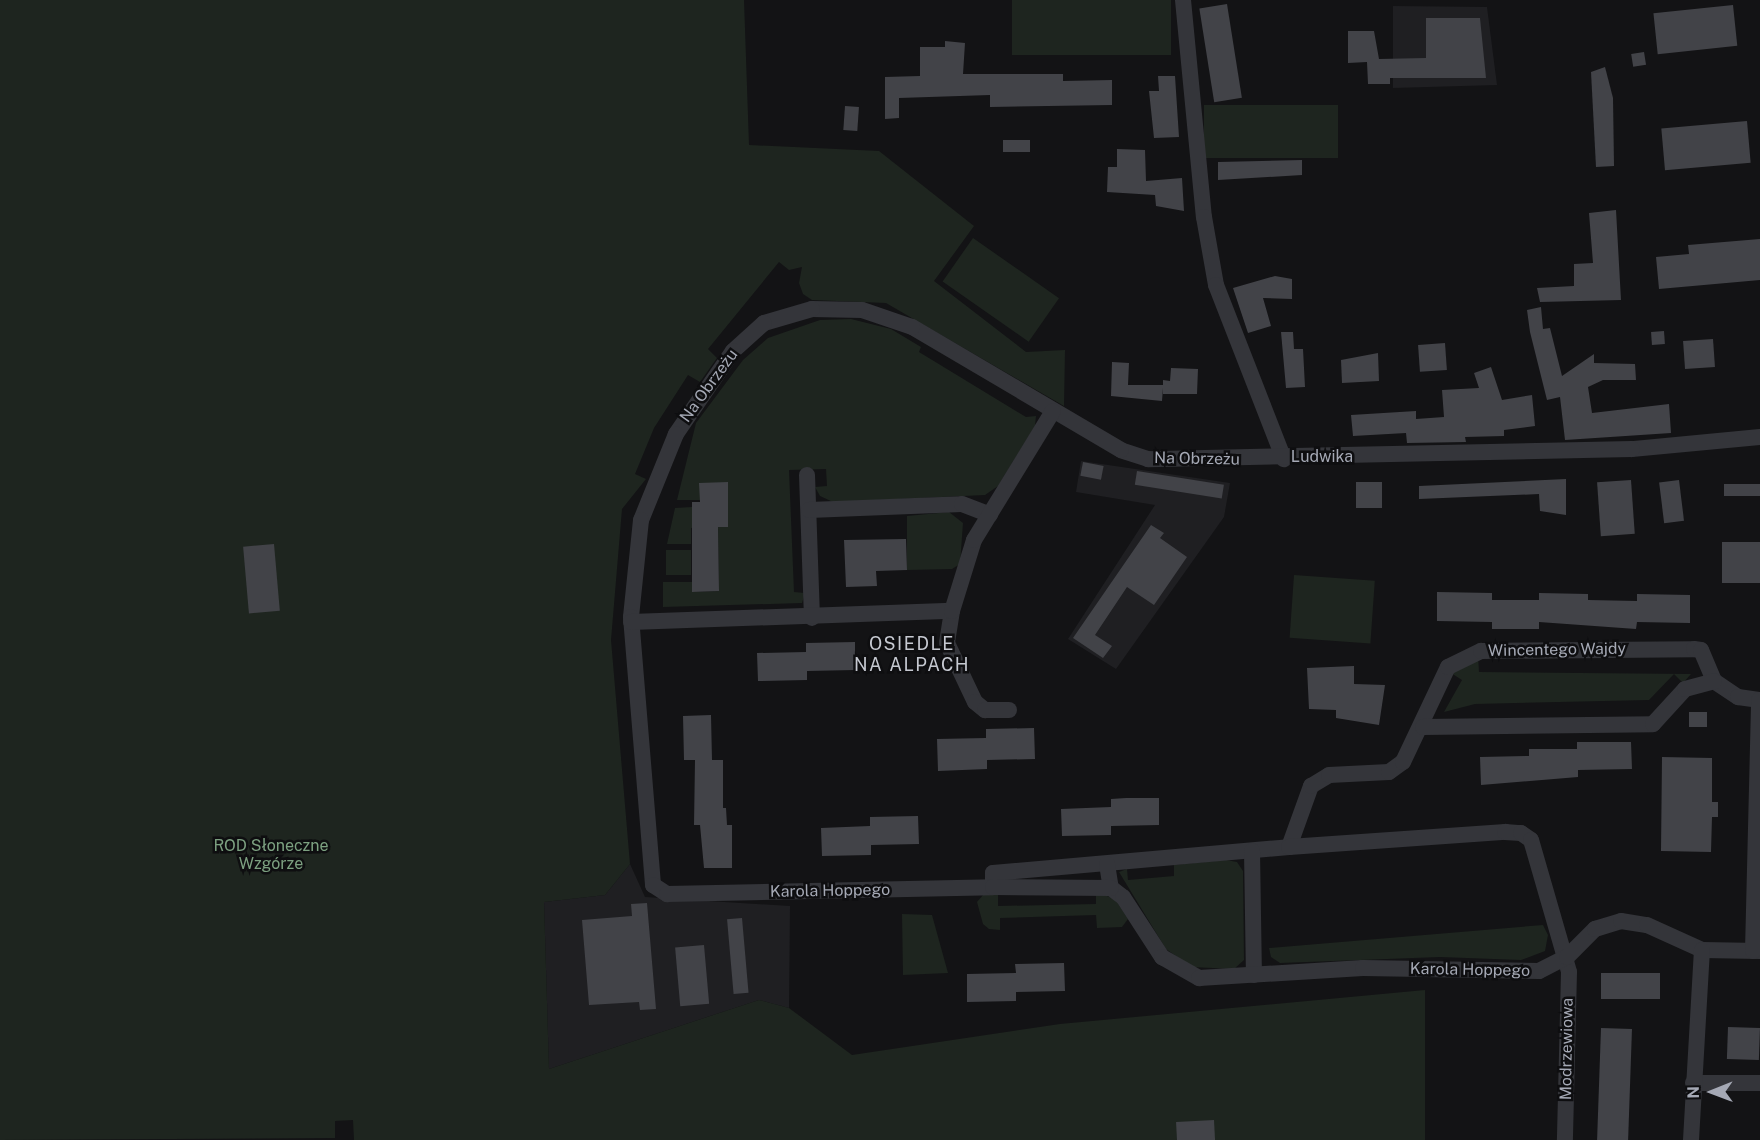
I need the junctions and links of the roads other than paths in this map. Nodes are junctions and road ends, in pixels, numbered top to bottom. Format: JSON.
{"nodes":[{"id":1,"x":1183,"y":0,"type":"edge"},
{"id":2,"x":1053,"y":411,"type":"junction"},
{"id":3,"x":1760,"y":437,"type":"edge"},
{"id":4,"x":1284,"y":459,"type":"junction"},
{"id":5,"x":807,"y":475,"type":"dead end"},
{"id":6,"x":809,"y":510,"type":"junction"},
{"id":7,"x":990,"y":515,"type":"junction"},
{"id":8,"x":952,"y":611,"type":"junction"},
{"id":9,"x":812,"y":618,"type":"junction"},
{"id":10,"x":631,"y":622,"type":"junction"},
{"id":11,"x":1714,"y":681,"type":"junction"},
{"id":12,"x":1759,"y":700,"type":"edge"},
{"id":13,"x":1009,"y":710,"type":"dead end"},
{"id":14,"x":1423,"y":727,"type":"junction"},
{"id":15,"x":1289,"y":848,"type":"junction"},
{"id":16,"x":1252,"y":850,"type":"junction"},
{"id":17,"x":1107,"y":864,"type":"junction"},
{"id":18,"x":993,"y":887,"type":"junction"},
{"id":19,"x":1111,"y":888,"type":"junction"},
{"id":20,"x":668,"y":894,"type":"joint"},
{"id":21,"x":1702,"y":950,"type":"junction"},
{"id":22,"x":1756,"y":951,"type":"edge"},
{"id":23,"x":1567,"y":957,"type":"junction"},
{"id":24,"x":1254,"y":975,"type":"junction"},
{"id":25,"x":1693,"y":1083,"type":"junction"},
{"id":26,"x":1760,"y":1083,"type":"edge"},
{"id":27,"x":1565,"y":1140,"type":"edge"},
{"id":28,"x":1691,"y":1140,"type":"edge"}],
"edges":[{"from":1,"to":4,"type":"street","name":"Ludwika"},
{"from":2,"to":4,"type":"street","name":"Na Obrzeżu"},
{"from":2,"to":7,"type":"street"},
{"from":2,"to":10,"type":"street","name":"Na Obrzeżu"},
{"from":3,"to":4,"type":"street","name":"Ludwika"},
{"from":5,"to":6,"type":"street"},
{"from":6,"to":7,"type":"street"},
{"from":6,"to":9,"type":"street"},
{"from":7,"to":8,"type":"street"},
{"from":8,"to":9,"type":"street"},
{"from":8,"to":13,"type":"street"},
{"from":9,"to":10,"type":"street"},
{"from":10,"to":20,"type":"street","name":"Na Obrzeżu"},
{"from":11,"to":12,"type":"street"},
{"from":11,"to":14,"type":"street"},
{"from":11,"to":14,"type":"street","name":"Wincentego Wajdy"},
{"from":12,"to":22,"type":"street"},
{"from":14,"to":15,"type":"street","name":"Wincentego Wajdy"},
{"from":15,"to":16,"type":"street"},
{"from":15,"to":23,"type":"street"},
{"from":16,"to":17,"type":"street"},
{"from":16,"to":24,"type":"street"},
{"from":17,"to":18,"type":"street"},
{"from":17,"to":19,"type":"street"},
{"from":18,"to":19,"type":"street","name":"Karola Hoppego"},
{"from":18,"to":20,"type":"street","name":"Karola Hoppego"},
{"from":19,"to":24,"type":"street","name":"Karola Hoppego"},
{"from":21,"to":22,"type":"street"},
{"from":21,"to":23,"type":"street","name":"Karola Hoppego"},
{"from":21,"to":25,"type":"street"},
{"from":23,"to":24,"type":"street","name":"Karola Hoppego"},
{"from":23,"to":27,"type":"street","name":"Modrzewiowa"},
{"from":25,"to":26,"type":"street"},
{"from":25,"to":28,"type":"street"}]}
